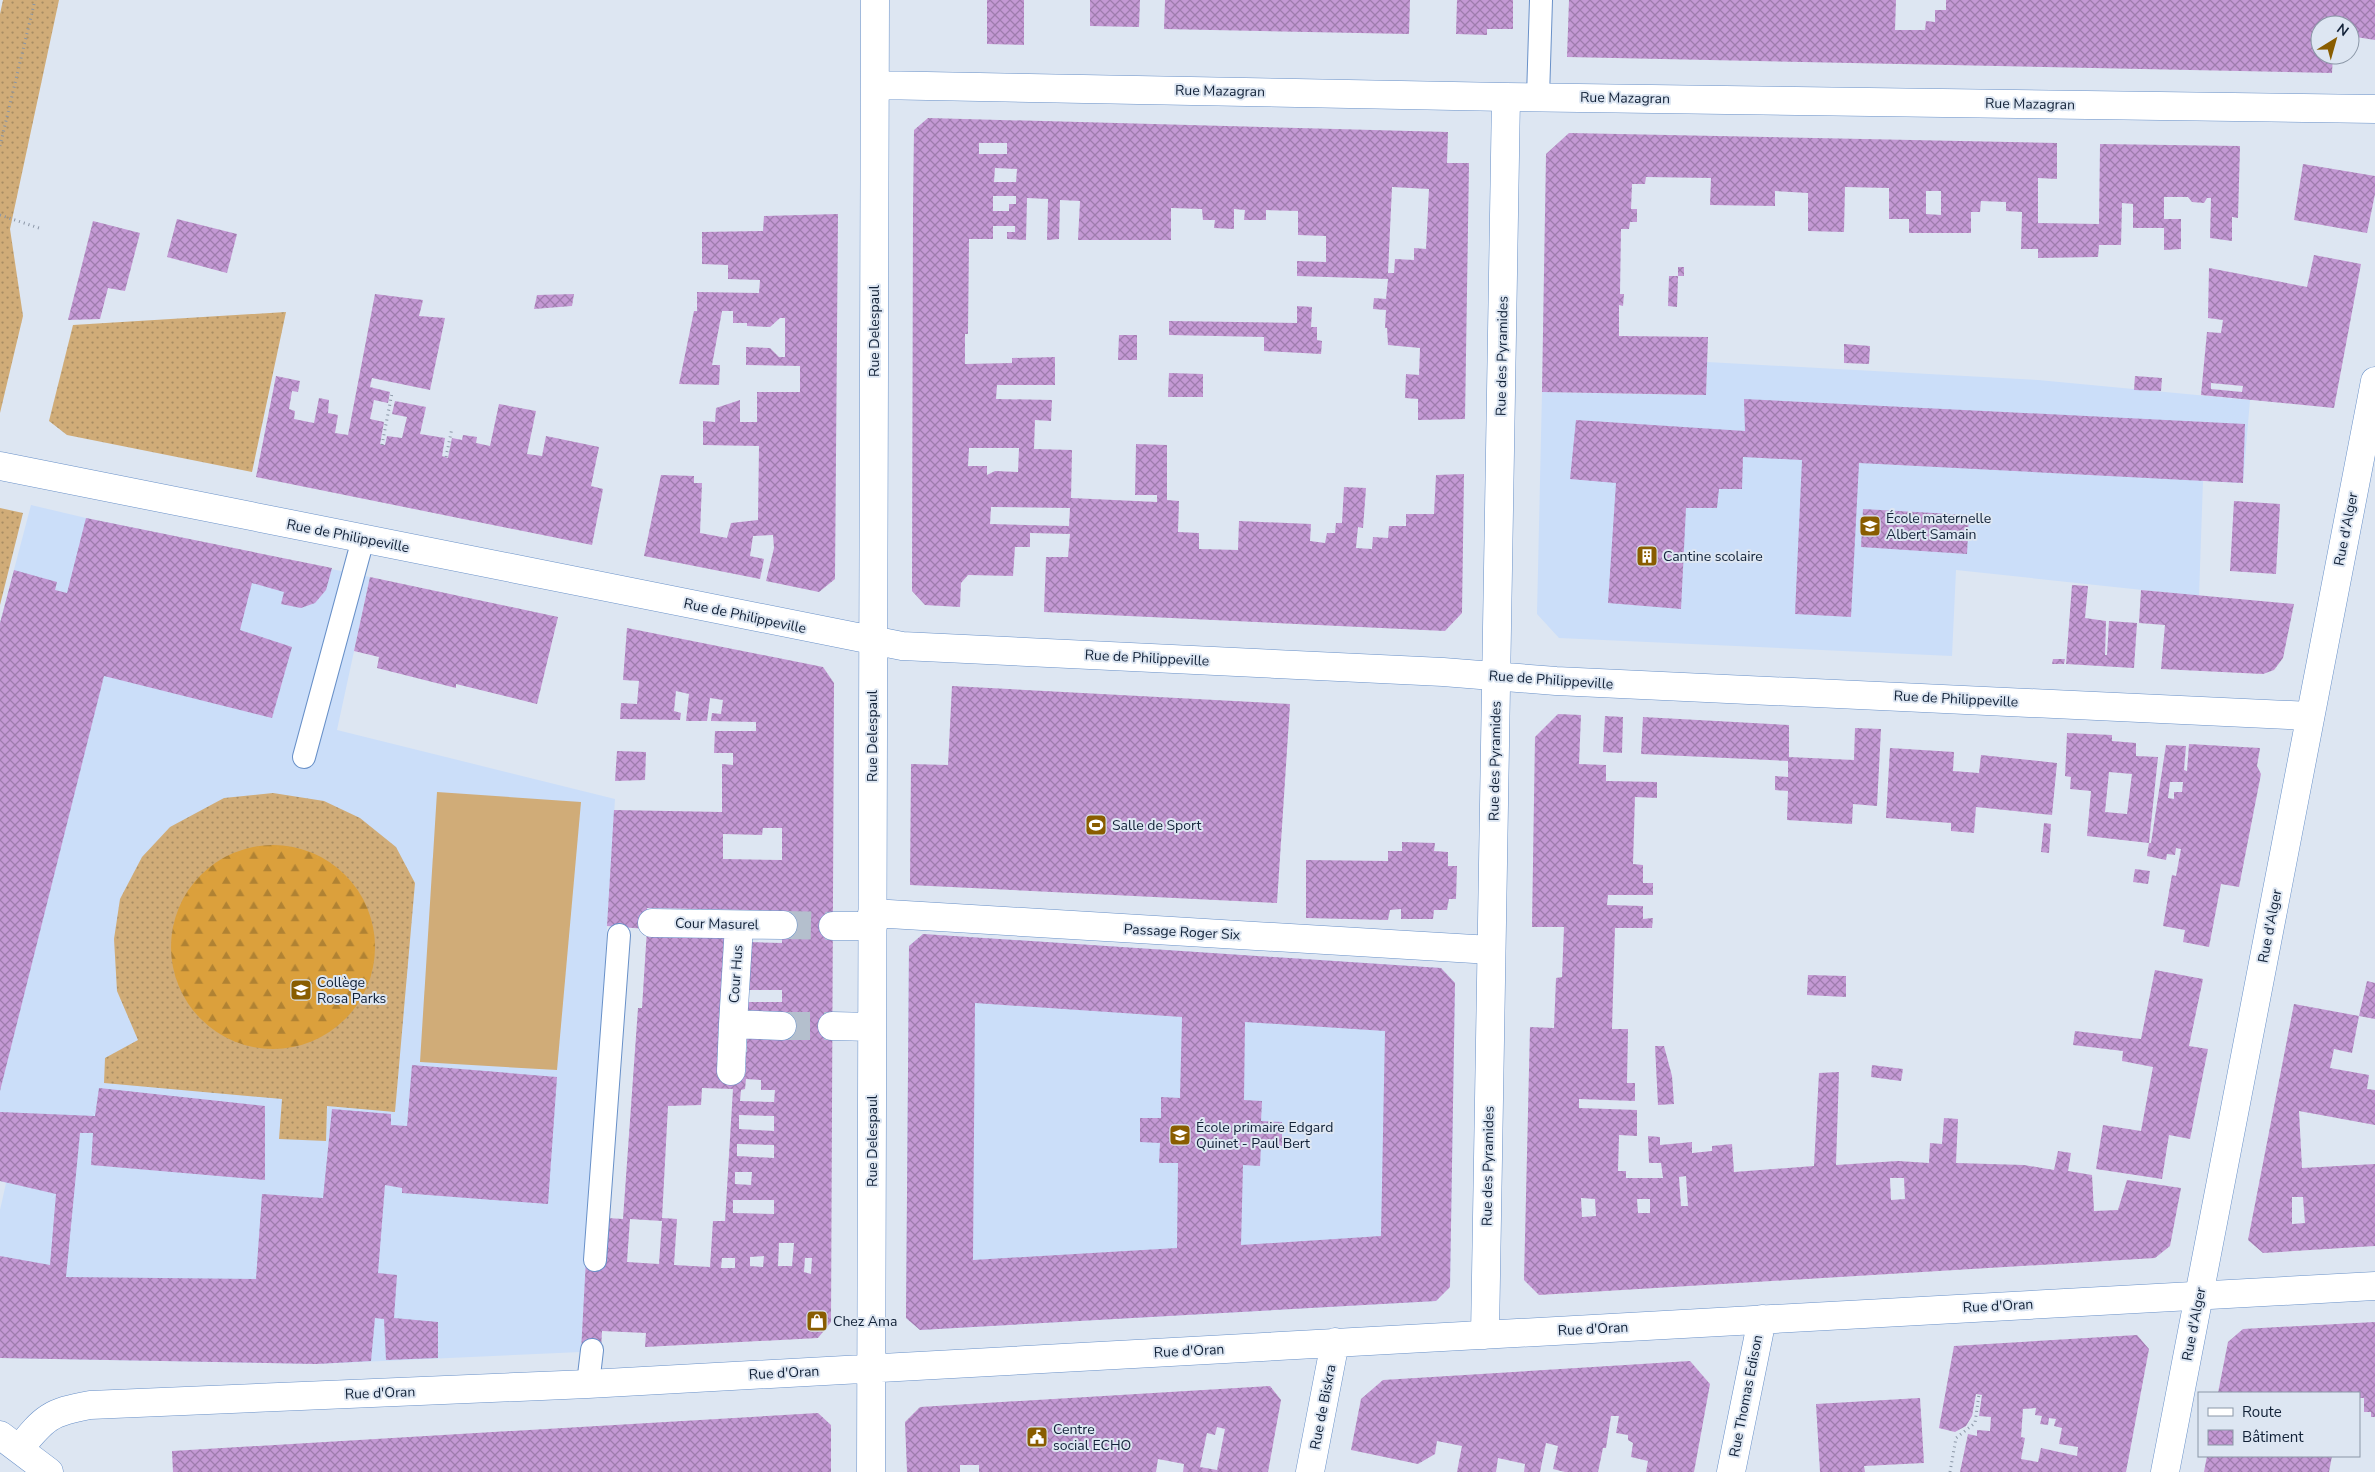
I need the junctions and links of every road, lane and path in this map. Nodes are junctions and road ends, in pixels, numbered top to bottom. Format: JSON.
{"nodes":[{"id":1,"x":35,"y":0,"type":"edge"},
{"id":2,"x":875,"y":0,"type":"edge"},
{"id":3,"x":1541,"y":0,"type":"edge"},
{"id":4,"x":874,"y":84,"type":"junction"},
{"id":5,"x":1506,"y":97,"type":"junction"},
{"id":6,"x":1538,"y":97,"type":"junction"},
{"id":7,"x":2375,"y":109,"type":"edge"},
{"id":8,"x":0,"y":146,"type":"edge"},
{"id":9,"x":0,"y":215,"type":"edge"},
{"id":10,"x":39,"y":228,"type":"dead end"},
{"id":11,"x":2375,"y":381,"type":"edge"},
{"id":12,"x":392,"y":393,"type":"dead end"},
{"id":13,"x":452,"y":428,"type":"dead end"},
{"id":14,"x":382,"y":444,"type":"dead end"},
{"id":15,"x":446,"y":457,"type":"dead end"},
{"id":16,"x":0,"y":466,"type":"edge"},
{"id":17,"x":363,"y":539,"type":"junction"},
{"id":18,"x":872,"y":640,"type":"junction"},
{"id":19,"x":1496,"y":676,"type":"junction"},
{"id":20,"x":2310,"y":716,"type":"junction"},
{"id":21,"x":304,"y":757,"type":"dead end"},
{"id":22,"x":872,"y":920,"type":"junction"},
{"id":23,"x":652,"y":923,"type":"dead end"},
{"id":24,"x":739,"y":925,"type":"junction"},
{"id":25,"x":782,"y":925,"type":"tunnel mouth"},
{"id":26,"x":832,"y":926,"type":"tunnel mouth"},
{"id":27,"x":619,"y":935,"type":"dead end"},
{"id":28,"x":1491,"y":950,"type":"junction"},
{"id":29,"x":733,"y":1024,"type":"junction"},
{"id":30,"x":782,"y":1026,"type":"tunnel mouth"},
{"id":31,"x":832,"y":1026,"type":"tunnel mouth"},
{"id":32,"x":872,"y":1027,"type":"junction"},
{"id":33,"x":731,"y":1071,"type":"dead end"},
{"id":34,"x":595,"y":1260,"type":"dead end"},
{"id":35,"x":2375,"y":1286,"type":"edge"},
{"id":36,"x":2199,"y":1295,"type":"junction"},
{"id":37,"x":1762,"y":1319,"type":"junction"},
{"id":38,"x":1485,"y":1334,"type":"junction"},
{"id":39,"x":1335,"y":1342,"type":"junction"},
{"id":40,"x":592,"y":1350,"type":"dead end"},
{"id":41,"x":871,"y":1368,"type":"junction"},
{"id":42,"x":588,"y":1384,"type":"junction"},
{"id":43,"x":1979,"y":1394,"type":"dead end"},
{"id":44,"x":9,"y":1442,"type":"edge"},
{"id":45,"x":49,"y":1472,"type":"edge"},
{"id":46,"x":871,"y":1472,"type":"edge"},
{"id":47,"x":1310,"y":1472,"type":"edge"},
{"id":48,"x":1731,"y":1472,"type":"edge"},
{"id":49,"x":1950,"y":1472,"type":"edge"},
{"id":50,"x":2165,"y":1472,"type":"edge"}],
"edges":[{"from":1,"to":8,"type":"path"},
{"from":2,"to":4,"type":"street","name":"Rue Delespaul"},
{"from":3,"to":6,"type":"lane"},
{"from":4,"to":5,"type":"street","name":"Rue Mazagran"},
{"from":4,"to":18,"type":"street","name":"Rue Delespaul"},
{"from":5,"to":6,"type":"street","name":"Rue Mazagran"},
{"from":5,"to":19,"type":"street","name":"Rue des Pyramides"},
{"from":6,"to":7,"type":"street","name":"Rue Mazagran"},
{"from":9,"to":10,"type":"path"},
{"from":11,"to":20,"type":"street","name":"Rue d'Alger"},
{"from":12,"to":14,"type":"path"},
{"from":13,"to":15,"type":"path"},
{"from":16,"to":17,"type":"street","name":"Rue de Philippeville"},
{"from":17,"to":18,"type":"street","name":"Rue de Philippeville"},
{"from":17,"to":21,"type":"lane"},
{"from":18,"to":19,"type":"street","name":"Rue de Philippeville"},
{"from":18,"to":22,"type":"street","name":"Rue Delespaul"},
{"from":19,"to":20,"type":"street","name":"Rue de Philippeville"},
{"from":19,"to":28,"type":"street","name":"Rue des Pyramides"},
{"from":20,"to":36,"type":"street","name":"Rue d'Alger"},
{"from":22,"to":26,"type":"street"},
{"from":22,"to":28,"type":"street","name":"Passage Roger Six"},
{"from":22,"to":32,"type":"street","name":"Rue Delespaul"},
{"from":23,"to":24,"type":"street","name":"Cour Masurel"},
{"from":24,"to":25,"type":"street","name":"Cour Masurel"},
{"from":24,"to":29,"type":"street","name":"Cour Hus"},
{"from":27,"to":34,"type":"lane"},
{"from":28,"to":38,"type":"street","name":"Rue des Pyramides"},
{"from":29,"to":30,"type":"street","name":"Cour Hus"},
{"from":29,"to":33,"type":"street","name":"Cour Hus"},
{"from":31,"to":32,"type":"street"},
{"from":32,"to":41,"type":"street","name":"Rue Delespaul"},
{"from":35,"to":36,"type":"street","name":"Rue d'Oran"},
{"from":36,"to":37,"type":"street","name":"Rue d'Oran"},
{"from":36,"to":50,"type":"street","name":"Rue d'Alger"},
{"from":37,"to":38,"type":"street","name":"Rue d'Oran"},
{"from":37,"to":48,"type":"street","name":"Rue Thomas Edison"},
{"from":38,"to":39,"type":"street","name":"Rue d'Oran"},
{"from":39,"to":41,"type":"street","name":"Rue d'Oran"},
{"from":39,"to":47,"type":"street","name":"Rue de Biskra"},
{"from":40,"to":42,"type":"lane"},
{"from":41,"to":42,"type":"street","name":"Rue d'Oran"},
{"from":41,"to":46,"type":"street","name":"Rue Delespaul"},
{"from":42,"to":44,"type":"street","name":"Rue d'Oran"},
{"from":43,"to":49,"type":"path"},
{"from":44,"to":45,"type":"street"}]}
